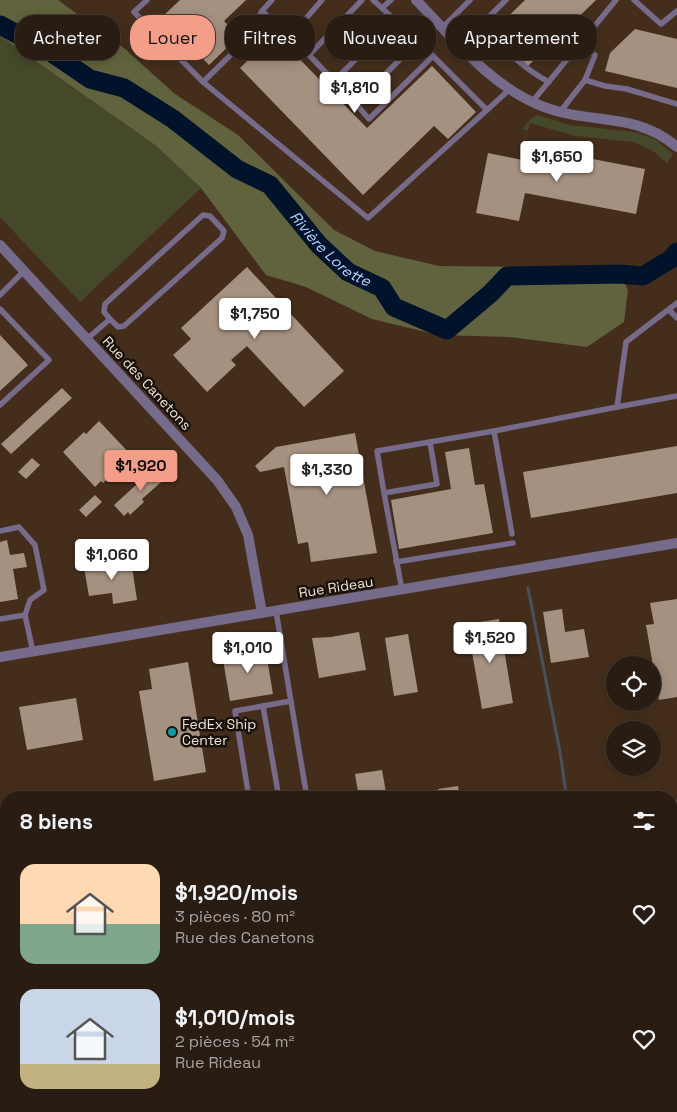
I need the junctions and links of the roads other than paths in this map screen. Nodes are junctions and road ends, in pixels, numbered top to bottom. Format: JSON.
{"nodes":[{"id":1,"x":147,"y":0,"type":"edge"},
{"id":2,"x":272,"y":0,"type":"edge"},
{"id":3,"x":322,"y":0,"type":"edge"},
{"id":4,"x":362,"y":0,"type":"edge"},
{"id":5,"x":373,"y":0,"type":"edge"},
{"id":6,"x":391,"y":0,"type":"edge"},
{"id":7,"x":416,"y":0,"type":"edge"},
{"id":8,"x":470,"y":0,"type":"edge"},
{"id":9,"x":506,"y":0,"type":"edge"},
{"id":10,"x":616,"y":0,"type":"edge"},
{"id":11,"x":634,"y":0,"type":"edge"},
{"id":12,"x":382,"y":8,"type":"junction"},
{"id":13,"x":262,"y":11,"type":"junction"},
{"id":14,"x":677,"y":11,"type":"edge"},
{"id":15,"x":266,"y":15,"type":"edge"},
{"id":16,"x":309,"y":15,"type":"edge"},
{"id":17,"x":390,"y":15,"type":"edge"},
{"id":18,"x":491,"y":15,"type":"edge"},
{"id":19,"x":597,"y":23,"type":"edge"},
{"id":20,"x":442,"y":27,"type":"junction"},
{"id":21,"x":446,"y":31,"type":"edge"},
{"id":22,"x":315,"y":49,"type":"edge"},
{"id":23,"x":436,"y":59,"type":"edge"},
{"id":24,"x":314,"y":60,"type":"edge"},
{"id":25,"x":355,"y":60,"type":"edge"},
{"id":26,"x":399,"y":60,"type":"edge"},
{"id":27,"x":429,"y":60,"type":"edge"},
{"id":28,"x":474,"y":60,"type":"edge"},
{"id":29,"x":518,"y":60,"type":"edge"},
{"id":30,"x":566,"y":60,"type":"edge"},
{"id":31,"x":593,"y":60,"type":"edge"},
{"id":32,"x":585,"y":80,"type":"junction"},
{"id":33,"x":334,"y":81,"type":"junction"},
{"id":34,"x":203,"y":82,"type":"junction"},
{"id":35,"x":549,"y":82,"type":"junction"},
{"id":36,"x":510,"y":89,"type":"junction"},
{"id":37,"x":532,"y":102,"type":"junction"},
{"id":38,"x":356,"y":104,"type":"junction"},
{"id":39,"x":677,"y":104,"type":"edge"},
{"id":40,"x":487,"y":110,"type":"junction"},
{"id":41,"x":560,"y":112,"type":"junction"},
{"id":42,"x":677,"y":147,"type":"edge"},
{"id":43,"x":0,"y":245,"type":"edge"},
{"id":44,"x":24,"y":271,"type":"junction"},
{"id":45,"x":0,"y":295,"type":"edge"},
{"id":46,"x":677,"y":303,"type":"edge"},
{"id":47,"x":0,"y":309,"type":"edge"},
{"id":48,"x":670,"y":310,"type":"junction"},
{"id":49,"x":677,"y":318,"type":"edge"},
{"id":50,"x":110,"y":319,"type":"junction"},
{"id":51,"x":87,"y":339,"type":"junction"},
{"id":52,"x":677,"y":396,"type":"edge"},
{"id":53,"x":0,"y":405,"type":"edge"},
{"id":54,"x":617,"y":407,"type":"junction"},
{"id":55,"x":494,"y":431,"type":"junction"},
{"id":56,"x":430,"y":442,"type":"junction"},
{"id":57,"x":384,"y":493,"type":"junction"},
{"id":58,"x":0,"y":531,"type":"edge"},
{"id":59,"x":512,"y":534,"type":"dead end"},
{"id":60,"x":513,"y":543,"type":"dead end"},
{"id":61,"x":677,"y":543,"type":"edge"},
{"id":62,"x":396,"y":562,"type":"junction"},
{"id":63,"x":402,"y":590,"type":"junction"},
{"id":64,"x":276,"y":611,"type":"junction"},
{"id":65,"x":262,"y":613,"type":"junction"},
{"id":66,"x":25,"y":615,"type":"junction"},
{"id":67,"x":0,"y":619,"type":"edge"},
{"id":68,"x":32,"y":652,"type":"junction"},
{"id":69,"x":0,"y":657,"type":"edge"},
{"id":70,"x":291,"y":701,"type":"junction"},
{"id":71,"x":263,"y":706,"type":"junction"},
{"id":72,"x":248,"y":791,"type":"edge"},
{"id":73,"x":278,"y":791,"type":"edge"},
{"id":74,"x":306,"y":791,"type":"edge"}],
"edges":[{"from":1,"to":34,"type":"lane"},
{"from":2,"to":13,"type":"lane"},
{"from":3,"to":16,"type":"lane"},
{"from":4,"to":22,"type":"lane"},
{"from":5,"to":12,"type":"lane"},
{"from":6,"to":12,"type":"lane"},
{"from":7,"to":20,"type":"street"},
{"from":8,"to":20,"type":"lane"},
{"from":9,"to":18,"type":"lane"},
{"from":10,"to":19,"type":"lane"},
{"from":11,"to":14,"type":"lane"},
{"from":12,"to":17,"type":"lane"},
{"from":13,"to":15,"type":"lane"},
{"from":13,"to":34,"type":"lane"},
{"from":20,"to":21,"type":"street"},
{"from":23,"to":40,"type":"lane"},
{"from":24,"to":33,"type":"lane"},
{"from":25,"to":33,"type":"lane"},
{"from":26,"to":38,"type":"lane"},
{"from":27,"to":38,"type":"lane"},
{"from":28,"to":36,"type":"street"},
{"from":29,"to":35,"type":"lane"},
{"from":30,"to":35,"type":"lane"},
{"from":31,"to":32,"type":"lane"},
{"from":32,"to":39,"type":"lane"},
{"from":32,"to":41,"type":"lane"},
{"from":33,"to":38,"type":"lane"},
{"from":34,"to":40,"type":"lane"},
{"from":35,"to":37,"type":"lane"},
{"from":36,"to":37,"type":"street"},
{"from":36,"to":40,"type":"lane"},
{"from":37,"to":41,"type":"street"},
{"from":41,"to":42,"type":"street"},
{"from":43,"to":44,"type":"street","name":"Rue des Canetons"},
{"from":44,"to":45,"type":"lane"},
{"from":44,"to":51,"type":"street","name":"Rue des Canetons"},
{"from":46,"to":48,"type":"lane"},
{"from":47,"to":53,"type":"lane"},
{"from":48,"to":49,"type":"lane"},
{"from":48,"to":54,"type":"lane"},
{"from":50,"to":50,"type":"lane"},
{"from":50,"to":51,"type":"lane"},
{"from":51,"to":65,"type":"street","name":"Rue des Canetons"},
{"from":52,"to":54,"type":"lane"},
{"from":54,"to":55,"type":"lane"},
{"from":55,"to":56,"type":"lane"},
{"from":55,"to":59,"type":"lane"},
{"from":56,"to":57,"type":"lane"},
{"from":56,"to":57,"type":"lane"},
{"from":57,"to":62,"type":"lane"},
{"from":58,"to":66,"type":"lane"},
{"from":60,"to":62,"type":"lane"},
{"from":61,"to":63,"type":"street","name":"Rue Rideau"},
{"from":62,"to":63,"type":"lane"},
{"from":63,"to":64,"type":"street","name":"Rue Rideau"},
{"from":64,"to":65,"type":"street","name":"Rue Rideau"},
{"from":64,"to":70,"type":"lane"},
{"from":65,"to":68,"type":"street","name":"Rue Rideau"},
{"from":66,"to":67,"type":"lane"},
{"from":66,"to":68,"type":"lane"},
{"from":68,"to":69,"type":"street","name":"Rue Rideau"},
{"from":70,"to":71,"type":"lane"},
{"from":70,"to":74,"type":"lane"},
{"from":71,"to":72,"type":"lane"},
{"from":71,"to":73,"type":"lane"}]}
